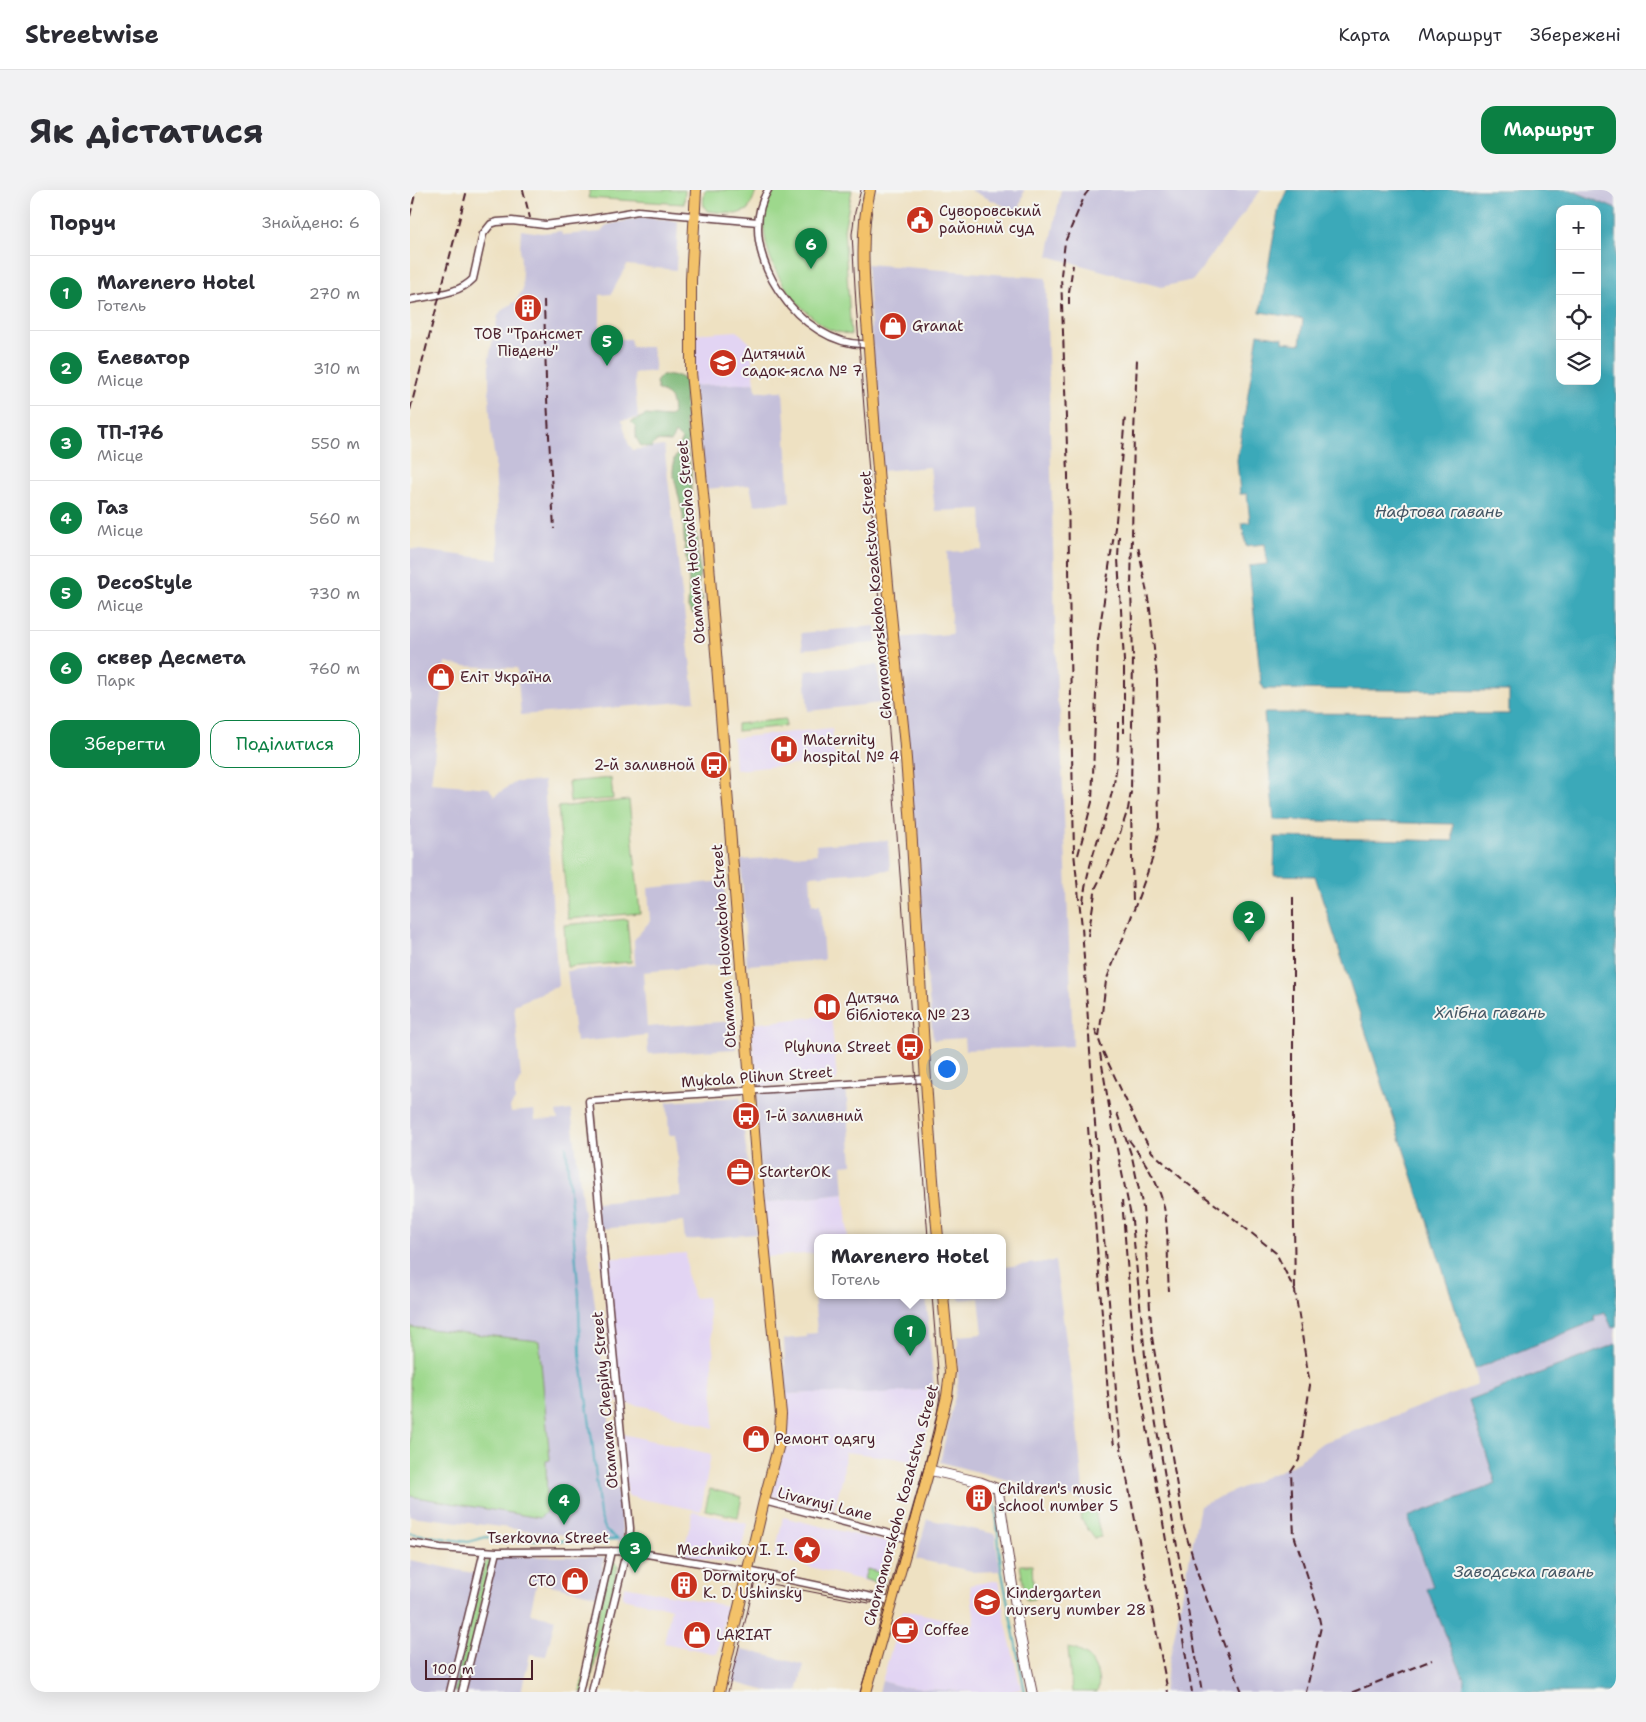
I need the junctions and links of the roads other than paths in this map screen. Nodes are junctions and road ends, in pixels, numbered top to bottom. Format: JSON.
{"nodes":[{"id":1,"x":696,"y":190,"type":"edge"},
{"id":2,"x":768,"y":190,"type":"edge"},
{"id":3,"x":870,"y":190,"type":"edge"},
{"id":4,"x":694,"y":216,"type":"junction"},
{"id":5,"x":758,"y":222,"type":"junction"},
{"id":6,"x":410,"y":300,"type":"edge"},
{"id":7,"x":869,"y":344,"type":"junction"},
{"id":8,"x":926,"y":1079,"type":"junction"},
{"id":9,"x":750,"y":1090,"type":"junction"},
{"id":10,"x":589,"y":1101,"type":"joint"},
{"id":11,"x":938,"y":1234,"type":"edge"},
{"id":12,"x":943,"y":1299,"type":"edge"},
{"id":13,"x":929,"y":1470,"type":"junction"},
{"id":14,"x":764,"y":1501,"type":"junction"},
{"id":15,"x":909,"y":1539,"type":"junction"},
{"id":16,"x":410,"y":1543,"type":"edge"},
{"id":17,"x":629,"y":1550,"type":"junction"},
{"id":18,"x":484,"y":1551,"type":"junction"},
{"id":19,"x":611,"y":1551,"type":"junction"},
{"id":20,"x":497,"y":1552,"type":"junction"},
{"id":21,"x":748,"y":1571,"type":"junction"},
{"id":22,"x":891,"y":1601,"type":"junction"},
{"id":23,"x":450,"y":1692,"type":"edge"},
{"id":24,"x":462,"y":1692,"type":"edge"},
{"id":25,"x":578,"y":1692,"type":"edge"},
{"id":26,"x":592,"y":1692,"type":"edge"},
{"id":27,"x":719,"y":1692,"type":"edge"},
{"id":28,"x":866,"y":1692,"type":"edge"},
{"id":29,"x":1032,"y":1692,"type":"edge"}],
"edges":[{"from":1,"to":4,"type":"main road","name":"Otamana Holovatoho Street"},
{"from":2,"to":5,"type":"street"},
{"from":3,"to":7,"type":"main road","name":"Chornomorskoho Kozatstva Street"},
{"from":4,"to":5,"type":"street"},
{"from":4,"to":6,"type":"street"},
{"from":4,"to":9,"type":"main road","name":"Otamana Holovatoho Street"},
{"from":5,"to":7,"type":"street"},
{"from":7,"to":8,"type":"main road","name":"Chornomorskoho Kozatstva Street"},
{"from":8,"to":9,"type":"street","name":"Mykola Plihun Street"},
{"from":8,"to":11,"type":"main road","name":"Chornomorskoho Kozatstva Street"},
{"from":9,"to":10,"type":"street","name":"Mykola Plihun Street"},
{"from":9,"to":14,"type":"main road","name":"Otamana Holovatoho Street"},
{"from":10,"to":17,"type":"street","name":"Otamana Chepihy Street"},
{"from":12,"to":13,"type":"main road","name":"Chornomorskoho Kozatstva Street"},
{"from":13,"to":15,"type":"main road","name":"Chornomorskoho Kozatstva Street"},
{"from":13,"to":29,"type":"street"},
{"from":14,"to":15,"type":"street","name":"Livarnyi Lane"},
{"from":14,"to":21,"type":"main road","name":"Otamana Holovatoho Street"},
{"from":15,"to":22,"type":"main road","name":"Chornomorskoho Kozatstva Street"},
{"from":16,"to":18,"type":"street","name":"Tserkovna Street"},
{"from":17,"to":19,"type":"street","name":"Tserkovna Street"},
{"from":17,"to":21,"type":"street","name":"Tserkovna Street"},
{"from":17,"to":26,"type":"street","name":"Otamana Chepihy Street"},
{"from":18,"to":20,"type":"street","name":"Tserkovna Street"},
{"from":18,"to":23,"type":"street"},
{"from":19,"to":20,"type":"street","name":"Tserkovna Street"},
{"from":19,"to":25,"type":"street"},
{"from":20,"to":24,"type":"street"},
{"from":21,"to":22,"type":"street","name":"Tserkovna Street"},
{"from":21,"to":27,"type":"main road","name":"Otamana Holovatoho Street"},
{"from":22,"to":28,"type":"main road","name":"Chornomorskoho Kozatstva Street"}]}
